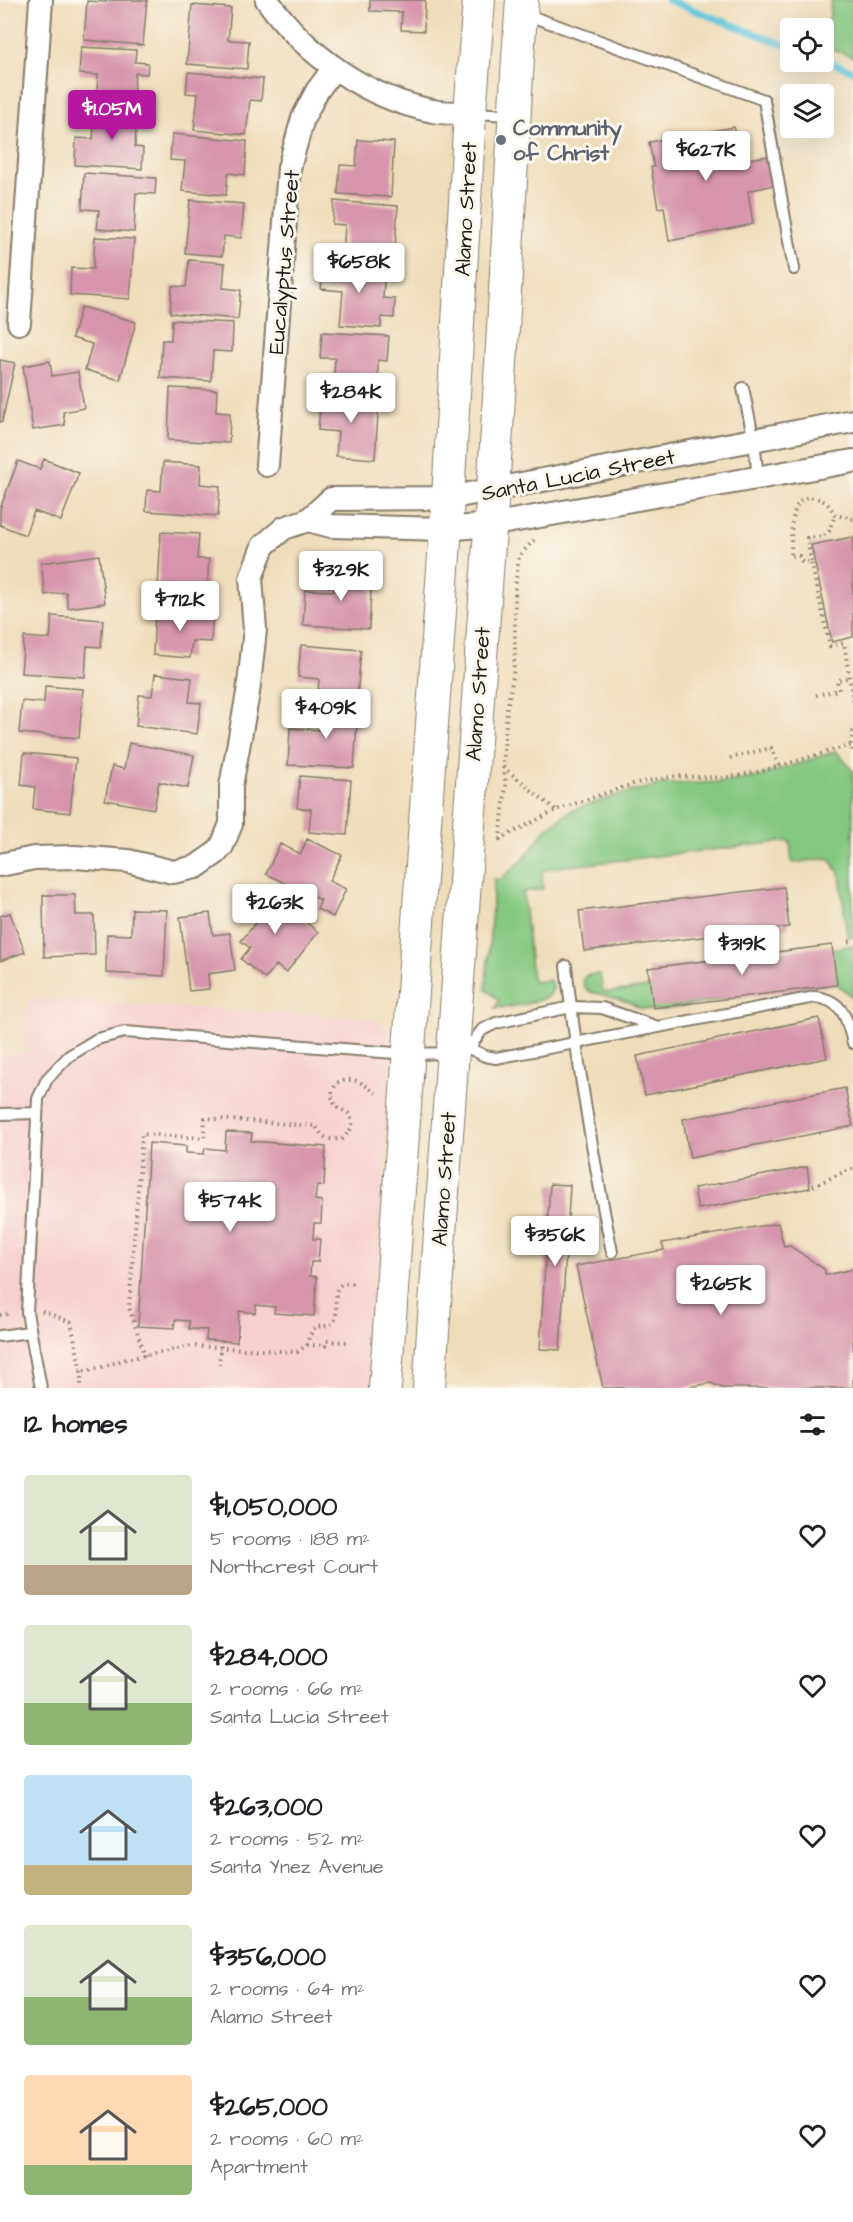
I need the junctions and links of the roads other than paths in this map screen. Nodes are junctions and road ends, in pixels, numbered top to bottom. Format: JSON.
{"nodes":[{"id":1,"x":41,"y":0,"type":"edge"},
{"id":2,"x":267,"y":0,"type":"edge"},
{"id":3,"x":479,"y":0,"type":"edge"},
{"id":4,"x":522,"y":6,"type":"edge"},
{"id":5,"x":334,"y":68,"type":"junction"},
{"id":6,"x":470,"y":113,"type":"junction"},
{"id":7,"x":514,"y":116,"type":"junction"},
{"id":8,"x":794,"y":269,"type":"dead end"},
{"id":9,"x":19,"y":323,"type":"dead end"},
{"id":10,"x":743,"y":388,"type":"dead end"},
{"id":11,"x":853,"y":421,"type":"edge"},
{"id":12,"x":754,"y":441,"type":"junction"},
{"id":13,"x":853,"y":461,"type":"edge"},
{"id":14,"x":267,"y":465,"type":"dead end"},
{"id":15,"x":758,"y":478,"type":"junction"},
{"id":16,"x":493,"y":490,"type":"junction"},
{"id":17,"x":448,"y":498,"type":"junction"},
{"id":18,"x":308,"y":520,"type":"junction"},
{"id":19,"x":489,"y":525,"type":"junction"},
{"id":20,"x":446,"y":529,"type":"junction"},
{"id":21,"x":0,"y":865,"type":"edge"},
{"id":22,"x":566,"y":966,"type":"dead end"},
{"id":23,"x":571,"y":1007,"type":"junction"},
{"id":24,"x":655,"y":1026,"type":"junction"},
{"id":25,"x":574,"y":1043,"type":"junction"},
{"id":26,"x":853,"y":1043,"type":"edge"},
{"id":27,"x":460,"y":1050,"type":"junction"},
{"id":28,"x":407,"y":1054,"type":"junction"},
{"id":29,"x":37,"y":1113,"type":"junction"},
{"id":30,"x":0,"y":1114,"type":"edge"},
{"id":31,"x":612,"y":1252,"type":"dead end"},
{"id":32,"x":29,"y":1332,"type":"junction"},
{"id":33,"x":0,"y":1336,"type":"edge"},
{"id":34,"x":41,"y":1388,"type":"edge"},
{"id":35,"x":385,"y":1388,"type":"edge"},
{"id":36,"x":429,"y":1388,"type":"edge"}],
"edges":[{"from":1,"to":9,"type":"street"},
{"from":2,"to":5,"type":"street"},
{"from":3,"to":6,"type":"main road","name":"Alamo Street"},
{"from":4,"to":7,"type":"main road","name":"Alamo Street"},
{"from":4,"to":8,"type":"lane"},
{"from":5,"to":6,"type":"street"},
{"from":5,"to":14,"type":"street","name":"Eucalyptus Street"},
{"from":6,"to":7,"type":"lane"},
{"from":6,"to":17,"type":"main road","name":"Alamo Street"},
{"from":7,"to":16,"type":"main road","name":"Alamo Street"},
{"from":10,"to":12,"type":"lane"},
{"from":11,"to":12,"type":"street","name":"Santa Lucia Street"},
{"from":12,"to":15,"type":"lane"},
{"from":12,"to":16,"type":"street","name":"Santa Lucia Street"},
{"from":13,"to":15,"type":"street","name":"Santa Lucia Street"},
{"from":15,"to":19,"type":"street","name":"Santa Lucia Street"},
{"from":16,"to":17,"type":"street","name":"Santa Lucia Street"},
{"from":16,"to":19,"type":"main road","name":"Alamo Street"},
{"from":17,"to":18,"type":"street","name":"Santa Lucia Street"},
{"from":17,"to":20,"type":"main road","name":"Alamo Street"},
{"from":18,"to":20,"type":"street","name":"Santa Lucia Street"},
{"from":18,"to":21,"type":"street","name":"Santa Lucia Street"},
{"from":19,"to":20,"type":"street","name":"Santa Lucia Street"},
{"from":19,"to":27,"type":"main road","name":"Alamo Street"},
{"from":20,"to":28,"type":"main road","name":"Alamo Street"},
{"from":22,"to":23,"type":"lane"},
{"from":23,"to":24,"type":"lane"},
{"from":23,"to":25,"type":"lane"},
{"from":23,"to":27,"type":"lane"},
{"from":24,"to":25,"type":"lane"},
{"from":24,"to":26,"type":"lane"},
{"from":25,"to":27,"type":"lane"},
{"from":25,"to":31,"type":"lane"},
{"from":27,"to":28,"type":"lane"},
{"from":27,"to":36,"type":"main road","name":"Alamo Street"},
{"from":28,"to":29,"type":"lane"},
{"from":28,"to":35,"type":"main road","name":"Alamo Street"},
{"from":29,"to":30,"type":"lane"},
{"from":29,"to":32,"type":"lane"},
{"from":32,"to":33,"type":"lane"},
{"from":32,"to":34,"type":"lane"}]}
